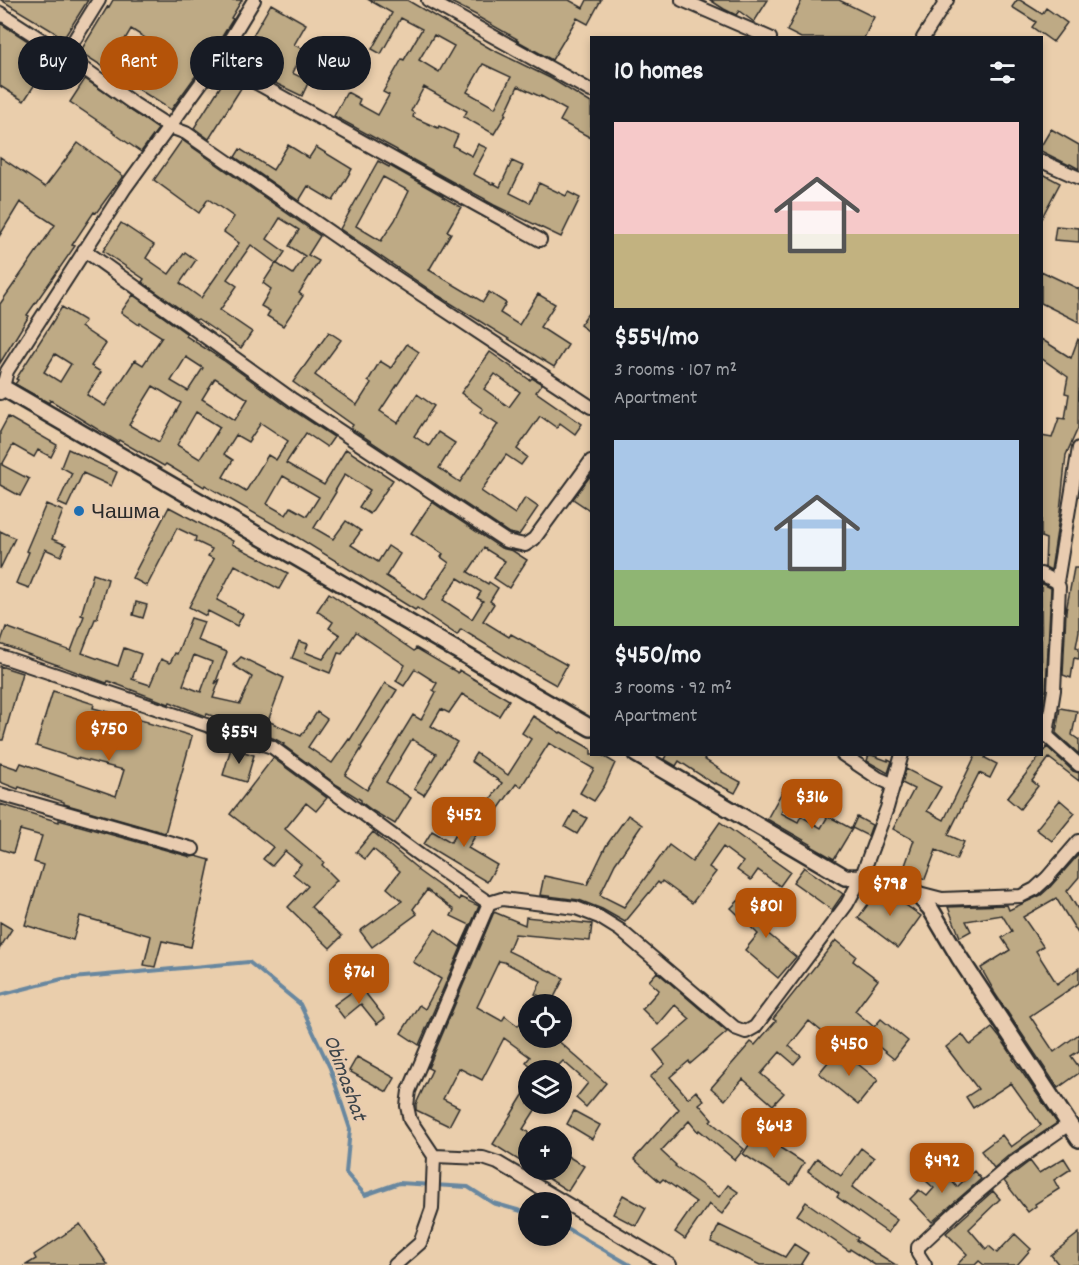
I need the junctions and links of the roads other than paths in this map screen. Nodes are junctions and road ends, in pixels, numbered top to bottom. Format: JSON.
{"nodes":[{"id":1,"x":99,"y":0,"type":"edge"},
{"id":2,"x":254,"y":0,"type":"edge"},
{"id":3,"x":428,"y":0,"type":"edge"},
{"id":4,"x":947,"y":0,"type":"edge"},
{"id":5,"x":691,"y":2,"type":"edge"},
{"id":6,"x":0,"y":13,"type":"edge"},
{"id":7,"x":36,"y":36,"type":"edge"},
{"id":8,"x":77,"y":36,"type":"edge"},
{"id":9,"x":233,"y":36,"type":"edge"},
{"id":10,"x":766,"y":36,"type":"edge"},
{"id":11,"x":924,"y":36,"type":"edge"},
{"id":12,"x":88,"y":71,"type":"edge"},
{"id":13,"x":197,"y":90,"type":"edge"},
{"id":14,"x":270,"y":90,"type":"edge"},
{"id":15,"x":590,"y":90,"type":"edge"},
{"id":16,"x":170,"y":127,"type":"junction"},
{"id":17,"x":1043,"y":162,"type":"edge"},
{"id":18,"x":1079,"y":178,"type":"edge"},
{"id":19,"x":540,"y":240,"type":"dead end"},
{"id":20,"x":84,"y":250,"type":"junction"},
{"id":21,"x":1,"y":389,"type":"edge"},
{"id":22,"x":590,"y":406,"type":"edge"},
{"id":23,"x":1079,"y":448,"type":"edge"},
{"id":24,"x":590,"y":462,"type":"edge"},
{"id":25,"x":1043,"y":575,"type":"edge"},
{"id":26,"x":1057,"y":582,"type":"junction"},
{"id":27,"x":0,"y":656,"type":"edge"},
{"id":28,"x":590,"y":728,"type":"edge"},
{"id":29,"x":1044,"y":734,"type":"edge"},
{"id":30,"x":639,"y":756,"type":"edge"},
{"id":31,"x":845,"y":756,"type":"edge"},
{"id":32,"x":901,"y":756,"type":"edge"},
{"id":33,"x":1079,"y":765,"type":"edge"},
{"id":34,"x":894,"y":785,"type":"junction"},
{"id":35,"x":0,"y":794,"type":"edge"},
{"id":36,"x":1079,"y":841,"type":"edge"},
{"id":37,"x":193,"y":849,"type":"dead end"},
{"id":38,"x":861,"y":878,"type":"junction"},
{"id":39,"x":915,"y":892,"type":"junction"},
{"id":40,"x":489,"y":903,"type":"junction"},
{"id":41,"x":1069,"y":1124,"type":"junction"},
{"id":42,"x":1079,"y":1139,"type":"edge"},
{"id":43,"x":434,"y":1156,"type":"junction"},
{"id":44,"x":395,"y":1265,"type":"edge"},
{"id":45,"x":670,"y":1265,"type":"edge"},
{"id":46,"x":925,"y":1265,"type":"edge"}],
"edges":[{"from":1,"to":8,"type":"street"},
{"from":2,"to":9,"type":"street"},
{"from":3,"to":15,"type":"street"},
{"from":4,"to":11,"type":"street"},
{"from":5,"to":10,"type":"street"},
{"from":6,"to":7,"type":"street"},
{"from":12,"to":16,"type":"street"},
{"from":13,"to":16,"type":"street"},
{"from":14,"to":19,"type":"street"},
{"from":16,"to":20,"type":"street"},
{"from":16,"to":22,"type":"street"},
{"from":17,"to":18,"type":"street"},
{"from":20,"to":21,"type":"street"},
{"from":20,"to":24,"type":"street"},
{"from":21,"to":28,"type":"street"},
{"from":23,"to":26,"type":"street"},
{"from":25,"to":26,"type":"street"},
{"from":26,"to":29,"type":"street"},
{"from":27,"to":40,"type":"street"},
{"from":29,"to":33,"type":"street"},
{"from":30,"to":38,"type":"street"},
{"from":31,"to":34,"type":"street"},
{"from":32,"to":34,"type":"street"},
{"from":34,"to":38,"type":"street"},
{"from":35,"to":37,"type":"street"},
{"from":36,"to":39,"type":"street"},
{"from":38,"to":39,"type":"street"},
{"from":38,"to":40,"type":"street"},
{"from":39,"to":41,"type":"street"},
{"from":40,"to":43,"type":"street"},
{"from":41,"to":42,"type":"street"},
{"from":41,"to":46,"type":"street"},
{"from":43,"to":44,"type":"street"},
{"from":43,"to":45,"type":"street"}]}
